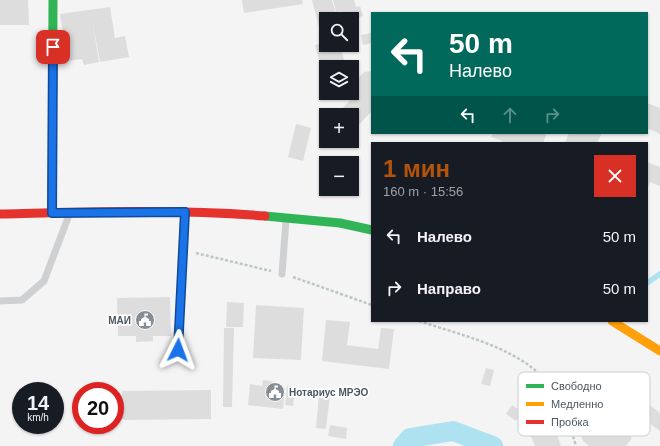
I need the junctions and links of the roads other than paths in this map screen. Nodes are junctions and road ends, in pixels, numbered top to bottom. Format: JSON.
{"nodes":[{"id":1,"x":53,"y":0,"type":"edge"},
{"id":2,"x":185,"y":212,"type":"junction"},
{"id":3,"x":52,"y":213,"type":"junction"},
{"id":4,"x":70,"y":213,"type":"junction"},
{"id":5,"x":0,"y":214,"type":"edge"},
{"id":6,"x":286,"y":218,"type":"junction"},
{"id":7,"x":371,"y":230,"type":"edge"},
{"id":8,"x":282,"y":274,"type":"dead end"},
{"id":9,"x":0,"y":301,"type":"edge"},
{"id":10,"x":614,"y":322,"type":"edge"},
{"id":11,"x":178,"y":350,"type":"dead end"},
{"id":12,"x":660,"y":351,"type":"edge"}],
"edges":[{"from":1,"to":3,"type":"main road"},
{"from":2,"to":4,"type":"main road"},
{"from":2,"to":6,"type":"main road"},
{"from":2,"to":11,"type":"lane"},
{"from":3,"to":4,"type":"main road"},
{"from":3,"to":5,"type":"main road"},
{"from":4,"to":9,"type":"lane"},
{"from":6,"to":7,"type":"main road"},
{"from":6,"to":8,"type":"lane"},
{"from":10,"to":12,"type":"main road"}]}
